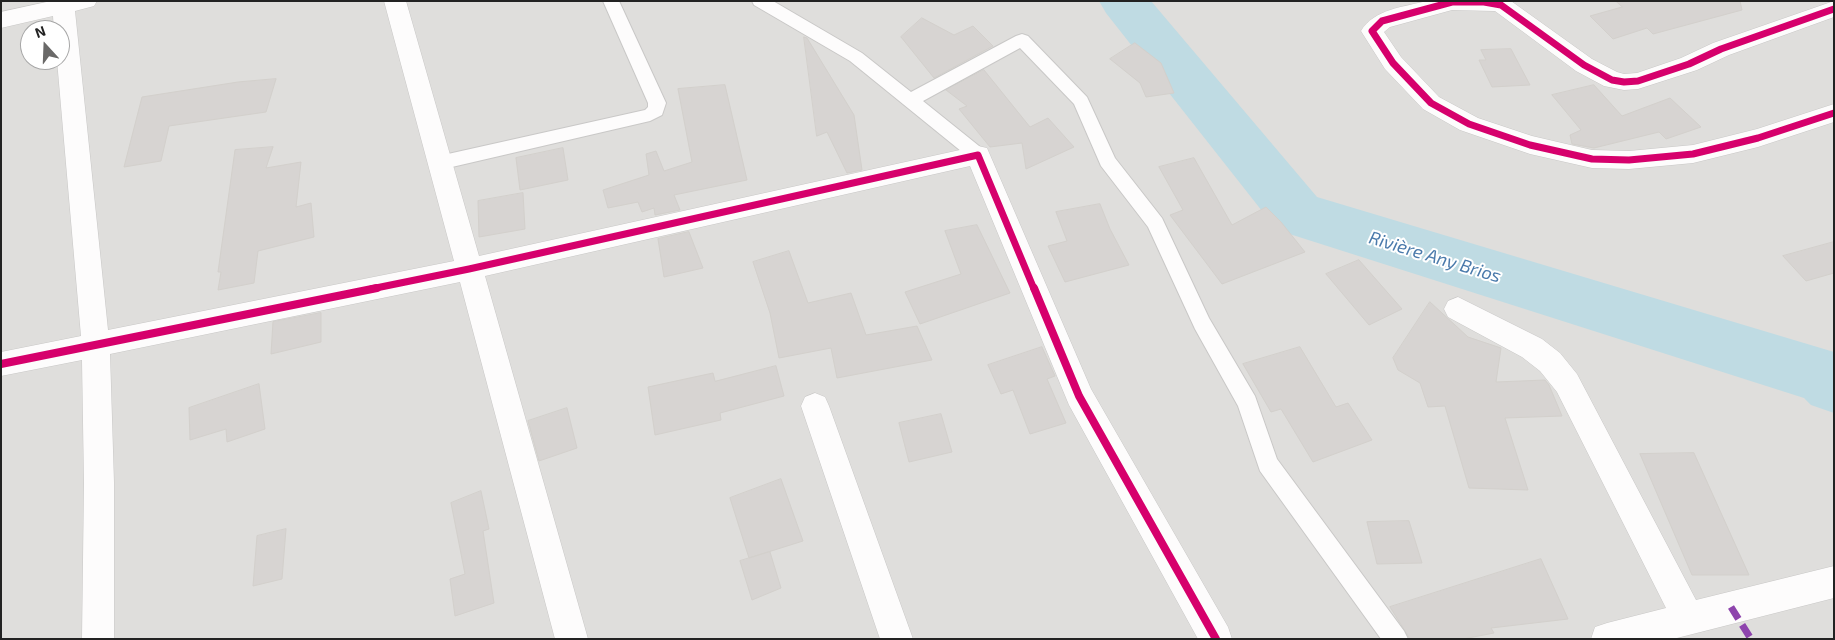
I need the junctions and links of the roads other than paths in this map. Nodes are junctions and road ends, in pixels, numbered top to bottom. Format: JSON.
{"nodes":[{"id":1,"x":395,"y":1,"type":"edge"},
{"id":2,"x":611,"y":1,"type":"edge"},
{"id":3,"x":760,"y":1,"type":"edge"},
{"id":4,"x":71,"y":3,"type":"edge"},
{"id":5,"x":1834,"y":8,"type":"edge"},
{"id":6,"x":1,"y":20,"type":"edge"},
{"id":7,"x":911,"y":100,"type":"junction"},
{"id":8,"x":1834,"y":113,"type":"edge"},
{"id":9,"x":978,"y":155,"type":"junction"},
{"id":10,"x":439,"y":163,"type":"junction"},
{"id":11,"x":469,"y":270,"type":"junction"},
{"id":12,"x":1458,"y":309,"type":"dead end"},
{"id":13,"x":96,"y":345,"type":"junction"},
{"id":14,"x":1,"y":364,"type":"edge"},
{"id":15,"x":815,"y":406,"type":"dead end"},
{"id":16,"x":1834,"y":582,"type":"edge"},
{"id":17,"x":1688,"y":618,"type":"junction"},
{"id":18,"x":98,"y":639,"type":"edge"},
{"id":19,"x":572,"y":639,"type":"edge"},
{"id":20,"x":897,"y":639,"type":"edge"},
{"id":21,"x":1216,"y":639,"type":"edge"},
{"id":22,"x":1396,"y":639,"type":"edge"},
{"id":23,"x":1607,"y":639,"type":"edge"}],
"edges":[{"from":1,"to":10,"type":"street"},
{"from":2,"to":10,"type":"lane"},
{"from":3,"to":7,"type":"lane"},
{"from":4,"to":6,"type":"street"},
{"from":4,"to":13,"type":"street"},
{"from":5,"to":8,"type":"street"},
{"from":7,"to":9,"type":"lane"},
{"from":7,"to":22,"type":"lane"},
{"from":9,"to":11,"type":"street"},
{"from":9,"to":21,"type":"street"},
{"from":10,"to":11,"type":"street"},
{"from":11,"to":13,"type":"street"},
{"from":11,"to":19,"type":"street"},
{"from":12,"to":17,"type":"street"},
{"from":13,"to":14,"type":"street"},
{"from":13,"to":18,"type":"street"},
{"from":15,"to":20,"type":"street"},
{"from":16,"to":17,"type":"street"},
{"from":17,"to":23,"type":"street"}]}
